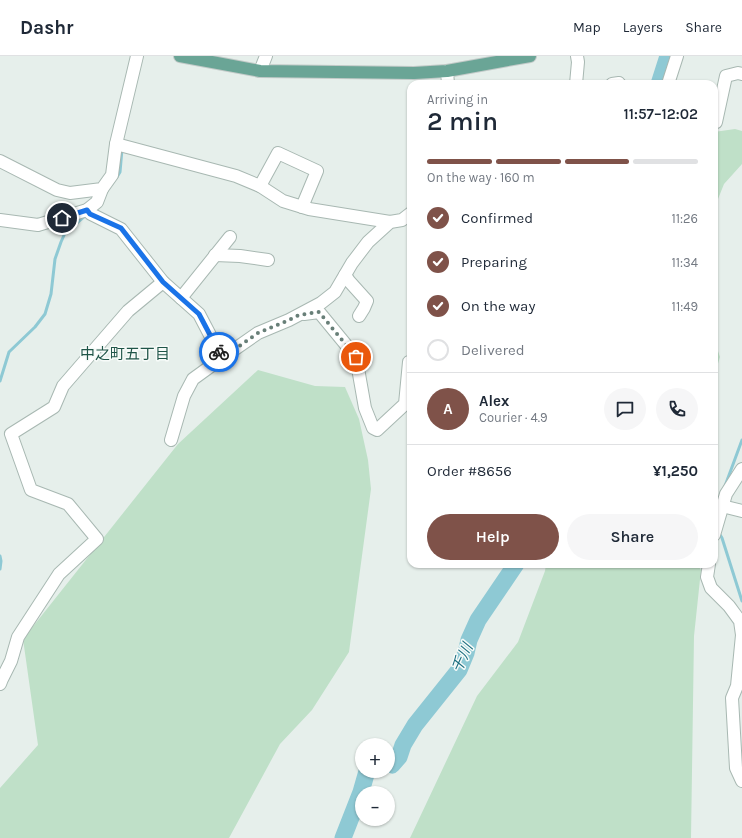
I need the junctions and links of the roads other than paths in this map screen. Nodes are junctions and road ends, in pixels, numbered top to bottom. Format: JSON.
{"nodes":[{"id":1,"x":137,"y":56,"type":"edge"},
{"id":2,"x":180,"y":56,"type":"edge"},
{"id":3,"x":266,"y":56,"type":"edge"},
{"id":4,"x":530,"y":56,"type":"edge"},
{"id":5,"x":577,"y":56,"type":"edge"},
{"id":6,"x":677,"y":56,"type":"edge"},
{"id":7,"x":260,"y":71,"type":"junction"},
{"id":8,"x":447,"y":71,"type":"junction"},
{"id":9,"x":742,"y":74,"type":"edge"},
{"id":10,"x":448,"y":80,"type":"edge"},
{"id":11,"x":576,"y":80,"type":"edge"},
{"id":12,"x":669,"y":80,"type":"edge"},
{"id":13,"x":718,"y":113,"type":"edge"},
{"id":14,"x":116,"y":144,"type":"junction"},
{"id":15,"x":0,"y":161,"type":"edge"},
{"id":16,"x":260,"y":186,"type":"junction"},
{"id":17,"x":102,"y":189,"type":"junction"},
{"id":18,"x":302,"y":207,"type":"junction"},
{"id":19,"x":87,"y":210,"type":"junction"},
{"id":20,"x":407,"y":216,"type":"edge"},
{"id":21,"x":0,"y":220,"type":"edge"},
{"id":22,"x":390,"y":222,"type":"junction"},
{"id":23,"x":230,"y":237,"type":"dead end"},
{"id":24,"x":215,"y":255,"type":"junction"},
{"id":25,"x":268,"y":260,"type":"dead end"},
{"id":26,"x":345,"y":275,"type":"junction"},
{"id":27,"x":163,"y":282,"type":"junction"},
{"id":28,"x":181,"y":298,"type":"junction"},
{"id":29,"x":299,"y":315,"type":"junction"},
{"id":30,"x":359,"y":316,"type":"dead end"},
{"id":31,"x":222,"y":358,"type":"junction"},
{"id":32,"x":407,"y":387,"type":"edge"},
{"id":33,"x":171,"y":440,"type":"dead end"},
{"id":34,"x":742,"y":470,"type":"edge"},
{"id":35,"x":722,"y":506,"type":"junction"},
{"id":36,"x":742,"y":511,"type":"edge"},
{"id":37,"x":718,"y":520,"type":"edge"},
{"id":38,"x":708,"y":568,"type":"edge"},
{"id":39,"x":0,"y":684,"type":"edge"},
{"id":40,"x":742,"y":781,"type":"edge"}],
"edges":[{"from":1,"to":14,"type":"street"},
{"from":2,"to":7,"type":"main road"},
{"from":3,"to":7,"type":"street"},
{"from":4,"to":8,"type":"main road"},
{"from":5,"to":11,"type":"street"},
{"from":6,"to":12,"type":"street"},
{"from":7,"to":8,"type":"main road"},
{"from":8,"to":10,"type":"street"},
{"from":9,"to":13,"type":"street"},
{"from":14,"to":16,"type":"street"},
{"from":14,"to":17,"type":"street"},
{"from":15,"to":17,"type":"street"},
{"from":16,"to":18,"type":"street"},
{"from":16,"to":18,"type":"street"},
{"from":17,"to":19,"type":"street"},
{"from":18,"to":22,"type":"street"},
{"from":19,"to":21,"type":"street"},
{"from":19,"to":27,"type":"street"},
{"from":20,"to":22,"type":"street"},
{"from":22,"to":26,"type":"street"},
{"from":23,"to":24,"type":"street"},
{"from":24,"to":25,"type":"street"},
{"from":24,"to":28,"type":"street"},
{"from":26,"to":29,"type":"street"},
{"from":26,"to":30,"type":"street"},
{"from":27,"to":28,"type":"street"},
{"from":27,"to":39,"type":"street"},
{"from":28,"to":31,"type":"street"},
{"from":29,"to":31,"type":"street"},
{"from":29,"to":32,"type":"street"},
{"from":31,"to":33,"type":"street"},
{"from":34,"to":35,"type":"street"},
{"from":35,"to":36,"type":"street"},
{"from":35,"to":37,"type":"street"},
{"from":38,"to":40,"type":"street"}]}
